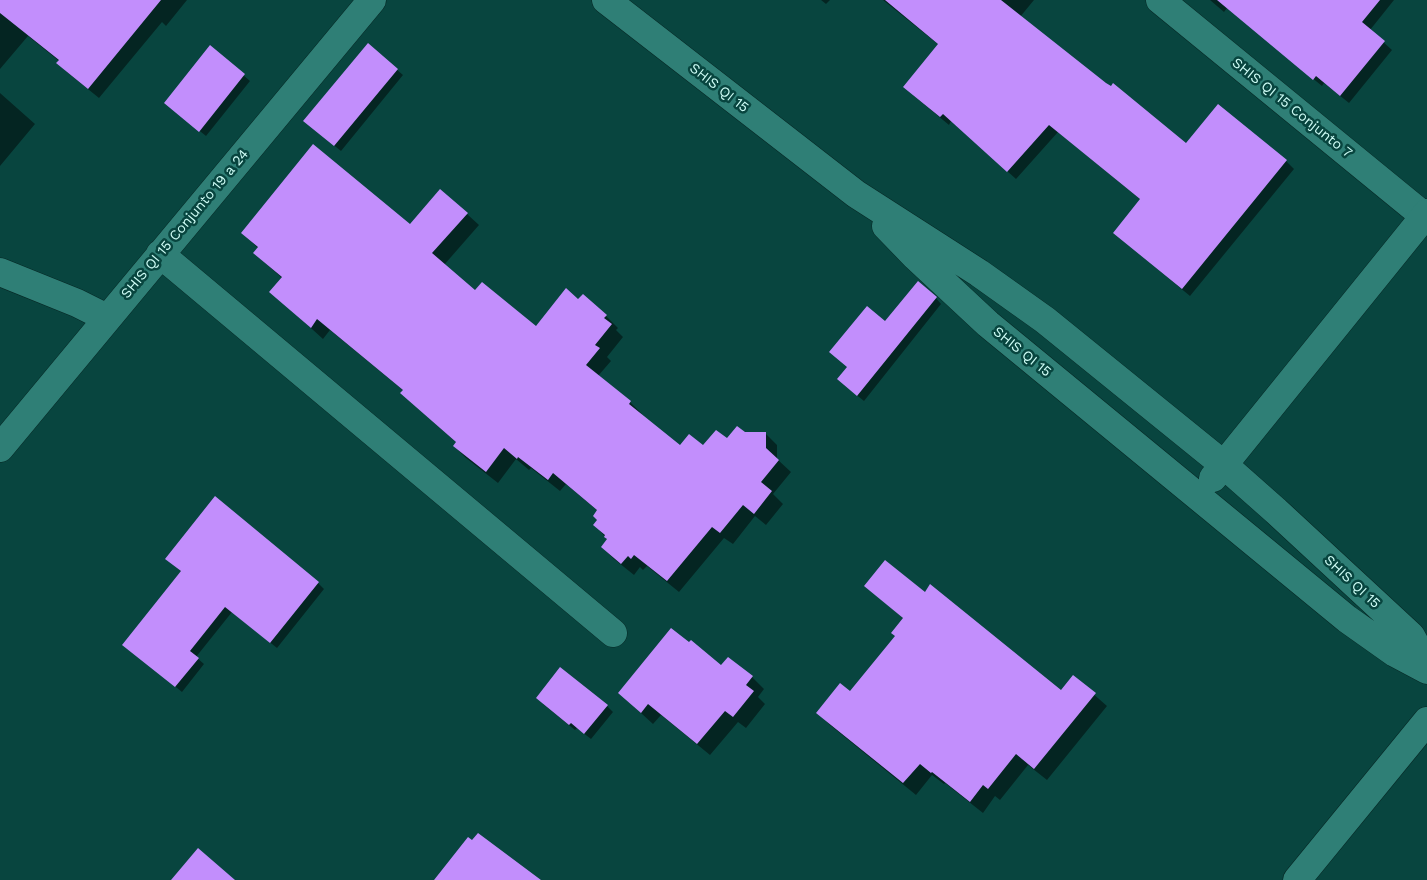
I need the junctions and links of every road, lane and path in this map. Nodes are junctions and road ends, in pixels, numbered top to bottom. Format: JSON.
{"nodes":[{"id":1,"x":372,"y":0,"type":"edge"},
{"id":2,"x":606,"y":0,"type":"edge"},
{"id":3,"x":1160,"y":0,"type":"edge"},
{"id":4,"x":856,"y":194,"type":"junction"},
{"id":5,"x":1426,"y":214,"type":"edge"},
{"id":6,"x":160,"y":254,"type":"junction"},
{"id":7,"x":0,"y":272,"type":"edge"},
{"id":8,"x":107,"y":318,"type":"junction"},
{"id":9,"x":0,"y":448,"type":"edge"},
{"id":10,"x":1224,"y":465,"type":"junction"},
{"id":11,"x":1199,"y":496,"type":"junction"},
{"id":12,"x":613,"y":633,"type":"dead end"},
{"id":13,"x":1427,"y":665,"type":"edge"},
{"id":14,"x":1427,"y":670,"type":"edge"},
{"id":15,"x":1427,"y":721,"type":"edge"},
{"id":16,"x":1297,"y":880,"type":"edge"}],
"edges":[{"from":1,"to":6,"type":"street","name":"SHIS QI 15 Conjunto 19 a 24"},
{"from":2,"to":4,"type":"street","name":"SHIS QI 15"},
{"from":3,"to":5,"type":"street","name":"SHIS QI 15 Conjunto 7"},
{"from":4,"to":10,"type":"street","name":"SHIS QI 15"},
{"from":4,"to":11,"type":"street","name":"SHIS QI 15"},
{"from":5,"to":10,"type":"street"},
{"from":6,"to":8,"type":"street","name":"SHIS QI 15 Conjunto 19 a 24"},
{"from":6,"to":12,"type":"street"},
{"from":7,"to":8,"type":"street"},
{"from":8,"to":9,"type":"street","name":"SHIS QI 15 Conjunto 19 a 24"},
{"from":10,"to":11,"type":"street"},
{"from":10,"to":13,"type":"street","name":"SHIS QI 15"},
{"from":11,"to":14,"type":"street","name":"SHIS QI 15"},
{"from":15,"to":16,"type":"street"}]}
